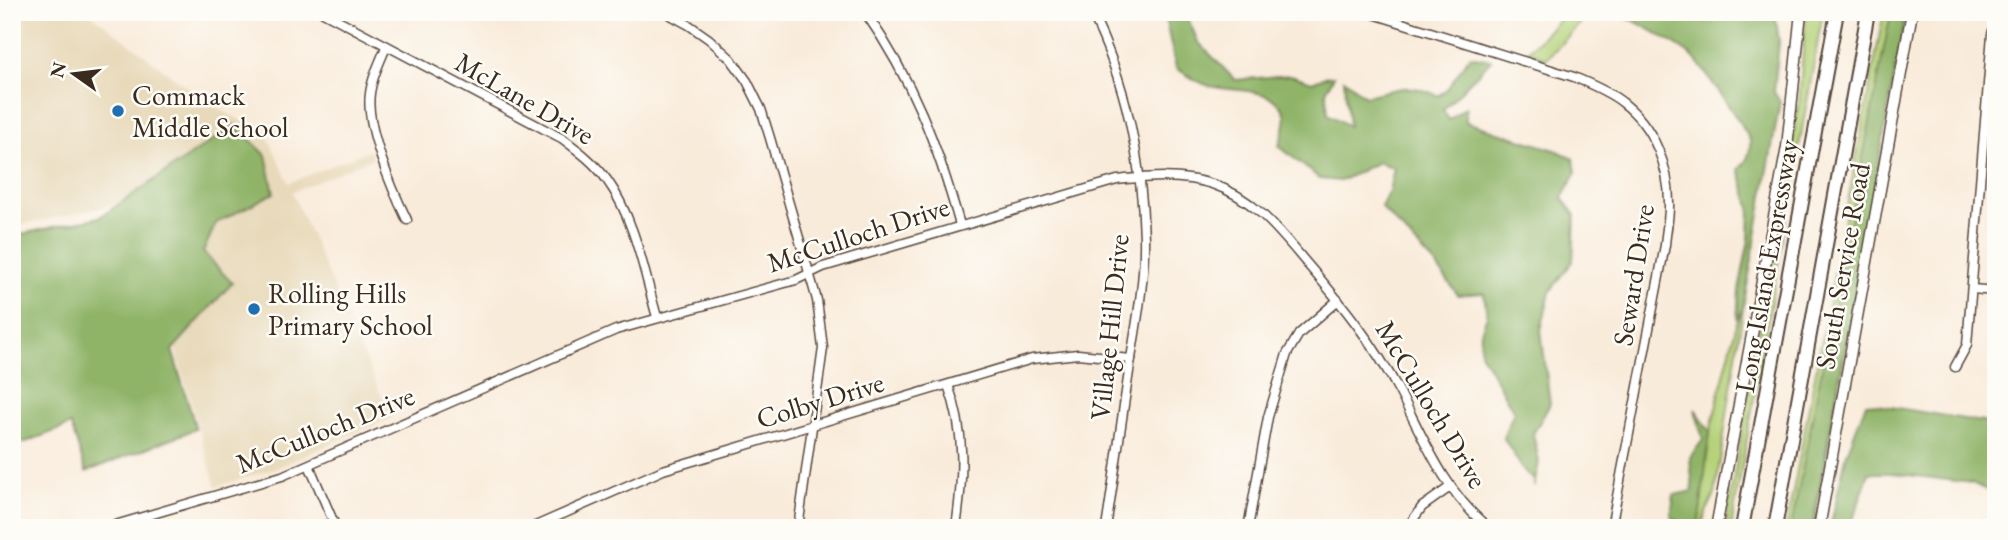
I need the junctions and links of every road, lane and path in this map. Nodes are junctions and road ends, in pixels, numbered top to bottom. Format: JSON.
{"nodes":[{"id":1,"x":323,"y":12,"type":"edge"},
{"id":2,"x":865,"y":12,"type":"edge"},
{"id":3,"x":1091,"y":12,"type":"edge"},
{"id":4,"x":1367,"y":12,"type":"edge"},
{"id":5,"x":1801,"y":12,"type":"edge"},
{"id":6,"x":1837,"y":12,"type":"edge"},
{"id":7,"x":1868,"y":12,"type":"edge"},
{"id":8,"x":1912,"y":12,"type":"edge"},
{"id":9,"x":669,"y":13,"type":"edge"},
{"id":10,"x":1996,"y":22,"type":"edge"},
{"id":11,"x":386,"y":47,"type":"junction"},
{"id":12,"x":1139,"y":178,"type":"junction"},
{"id":13,"x":407,"y":220,"type":"dead end"},
{"id":14,"x":960,"y":225,"type":"junction"},
{"id":15,"x":809,"y":274,"type":"junction"},
{"id":16,"x":1972,"y":289,"type":"junction"},
{"id":17,"x":1996,"y":291,"type":"edge"},
{"id":18,"x":1338,"y":300,"type":"junction"},
{"id":19,"x":657,"y":317,"type":"junction"},
{"id":20,"x":1131,"y":359,"type":"junction"},
{"id":21,"x":1955,"y":367,"type":"dead end"},
{"id":22,"x":948,"y":385,"type":"junction"},
{"id":23,"x":811,"y":426,"type":"junction"},
{"id":24,"x":309,"y":465,"type":"junction"},
{"id":25,"x":1450,"y":487,"type":"junction"},
{"id":26,"x":106,"y":528,"type":"edge"},
{"id":27,"x":336,"y":528,"type":"edge"},
{"id":28,"x":531,"y":528,"type":"edge"},
{"id":29,"x":797,"y":528,"type":"edge"},
{"id":30,"x":956,"y":528,"type":"edge"},
{"id":31,"x":1107,"y":528,"type":"edge"},
{"id":32,"x":1248,"y":528,"type":"edge"},
{"id":33,"x":1406,"y":528,"type":"edge"},
{"id":34,"x":1489,"y":528,"type":"edge"},
{"id":35,"x":1611,"y":528,"type":"edge"},
{"id":36,"x":1716,"y":528,"type":"edge"},
{"id":37,"x":1742,"y":528,"type":"edge"},
{"id":38,"x":1775,"y":528,"type":"edge"},
{"id":39,"x":1819,"y":528,"type":"edge"}],
"edges":[{"from":1,"to":11,"type":"street","name":"McLane Drive"},
{"from":2,"to":14,"type":"street"},
{"from":3,"to":12,"type":"street","name":"Village Hill Drive"},
{"from":4,"to":35,"type":"street","name":"Seward Drive"},
{"from":5,"to":36,"type":"main road"},
{"from":6,"to":37,"type":"highway","name":"Long Island Expressway"},
{"from":7,"to":38,"type":"highway","name":"Long Island Expressway"},
{"from":8,"to":39,"type":"main road","name":"South Service Road"},
{"from":9,"to":15,"type":"street"},
{"from":10,"to":16,"type":"street"},
{"from":11,"to":13,"type":"street"},
{"from":11,"to":19,"type":"street","name":"McLane Drive"},
{"from":12,"to":14,"type":"street","name":"McCulloch Drive"},
{"from":12,"to":18,"type":"street","name":"McCulloch Drive"},
{"from":12,"to":20,"type":"street","name":"Village Hill Drive"},
{"from":14,"to":15,"type":"street","name":"McCulloch Drive"},
{"from":15,"to":19,"type":"street","name":"McCulloch Drive"},
{"from":15,"to":23,"type":"street"},
{"from":16,"to":17,"type":"street"},
{"from":16,"to":21,"type":"street"},
{"from":18,"to":25,"type":"street","name":"McCulloch Drive"},
{"from":18,"to":32,"type":"street"},
{"from":19,"to":24,"type":"street","name":"McCulloch Drive"},
{"from":20,"to":22,"type":"street","name":"Colby Drive"},
{"from":20,"to":31,"type":"street","name":"Village Hill Drive"},
{"from":22,"to":23,"type":"street","name":"Colby Drive"},
{"from":22,"to":30,"type":"street"},
{"from":23,"to":28,"type":"street","name":"Colby Drive"},
{"from":23,"to":29,"type":"street"},
{"from":24,"to":26,"type":"street","name":"McCulloch Drive"},
{"from":24,"to":27,"type":"street"},
{"from":25,"to":33,"type":"street"},
{"from":25,"to":34,"type":"street","name":"McCulloch Drive"}]}
